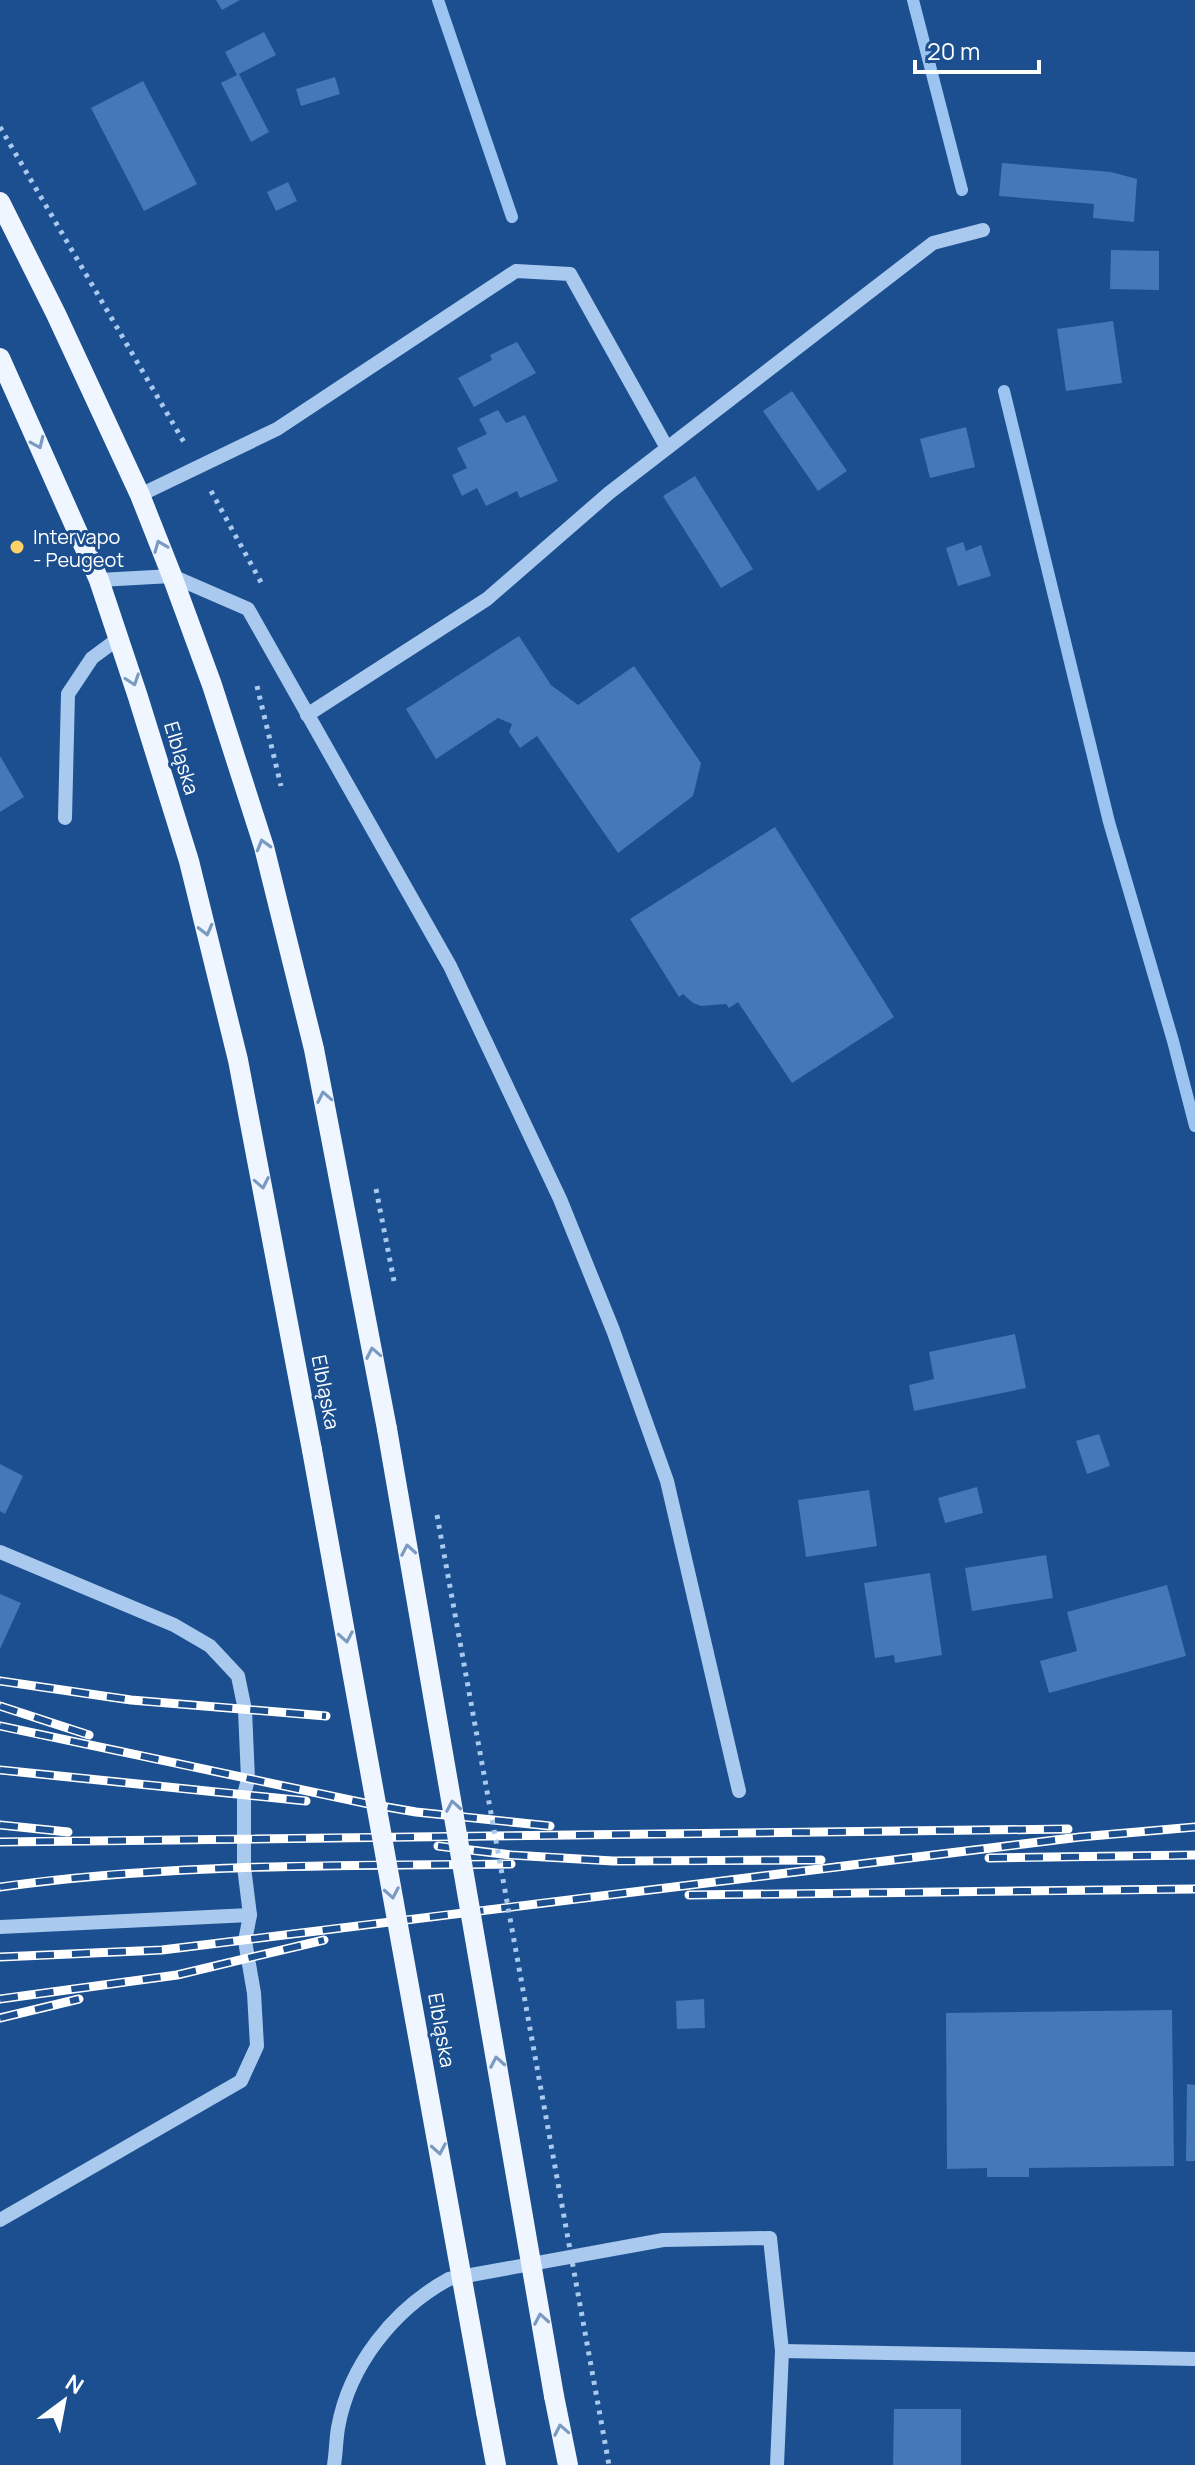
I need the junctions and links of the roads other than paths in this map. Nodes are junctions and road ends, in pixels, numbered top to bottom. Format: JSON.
{"nodes":[{"id":1,"x":0,"y":202,"type":"edge"},
{"id":2,"x":983,"y":230,"type":"dead end"},
{"id":3,"x":0,"y":358,"type":"edge"},
{"id":4,"x":667,"y":448,"type":"junction"},
{"id":5,"x":140,"y":495,"type":"junction"},
{"id":6,"x":172,"y":576,"type":"junction"},
{"id":7,"x":99,"y":580,"type":"junction"},
{"id":8,"x":119,"y":638,"type":"junction"},
{"id":9,"x":307,"y":715,"type":"junction"},
{"id":10,"x":65,"y":818,"type":"dead end"},
{"id":11,"x":0,"y":1552,"type":"edge"},
{"id":12,"x":739,"y":1791,"type":"dead end"},
{"id":13,"x":250,"y":1915,"type":"junction"},
{"id":14,"x":0,"y":1927,"type":"edge"},
{"id":15,"x":0,"y":2220,"type":"edge"},
{"id":16,"x":782,"y":2351,"type":"junction"},
{"id":17,"x":1195,"y":2359,"type":"edge"},
{"id":18,"x":334,"y":2465,"type":"edge"},
{"id":19,"x":496,"y":2465,"type":"edge"},
{"id":20,"x":568,"y":2465,"type":"edge"},
{"id":21,"x":777,"y":2465,"type":"edge"}],
"edges":[{"from":1,"to":5,"type":"main road"},
{"from":2,"to":4,"type":"street"},
{"from":3,"to":7,"type":"main road","name":"Elbląska","one_way":true},
{"from":4,"to":5,"type":"street"},
{"from":4,"to":9,"type":"street"},
{"from":6,"to":5,"type":"main road","one_way":true},
{"from":6,"to":7,"type":"street"},
{"from":6,"to":9,"type":"street"},
{"from":20,"to":6,"type":"main road","one_way":true,"bridge":true},
{"from":7,"to":8,"type":"main road","name":"Elbląska"},
{"from":8,"to":10,"type":"street"},
{"from":8,"to":19,"type":"main road","name":"Elbląska","one_way":true,"bridge":true},
{"from":9,"to":12,"type":"street"},
{"from":11,"to":13,"type":"street"},
{"from":13,"to":14,"type":"street"},
{"from":13,"to":15,"type":"street"},
{"from":16,"to":17,"type":"street"},
{"from":16,"to":18,"type":"street"},
{"from":16,"to":21,"type":"street"}]}
